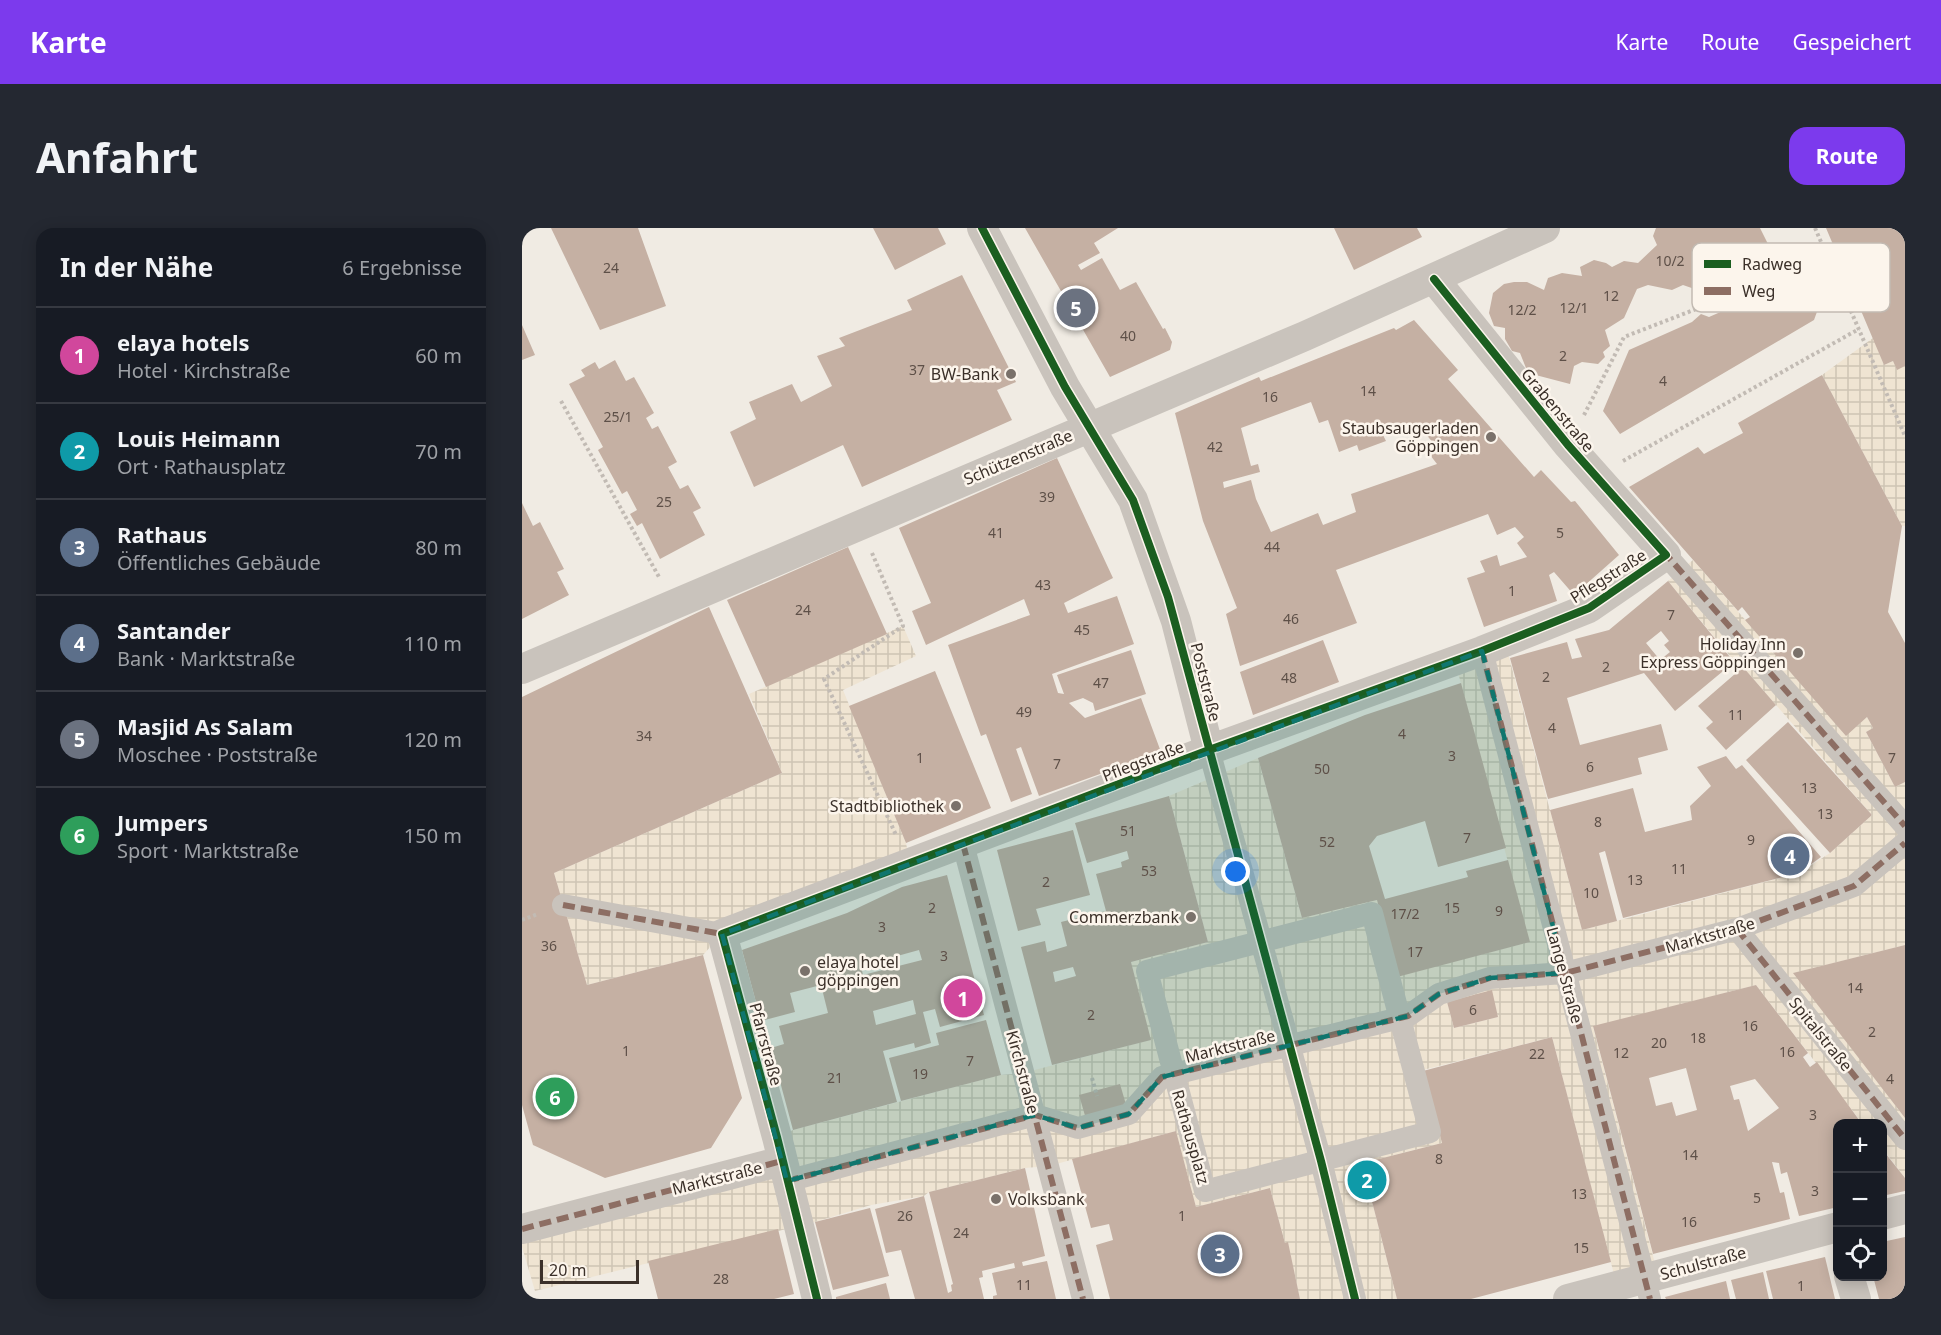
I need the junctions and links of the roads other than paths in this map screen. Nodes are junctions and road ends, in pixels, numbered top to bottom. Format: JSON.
{"nodes":[{"id":1,"x":982,"y":228,"type":"edge"},
{"id":2,"x":1545,"y":228,"type":"edge"},
{"id":3,"x":1434,"y":279,"type":"junction"},
{"id":4,"x":1090,"y":426,"type":"junction"},
{"id":5,"x":1666,"y":555,"type":"junction"},
{"id":6,"x":1482,"y":651,"type":"junction"},
{"id":7,"x":522,"y":669,"type":"edge"},
{"id":8,"x":1209,"y":750,"type":"junction"},
{"id":9,"x":1905,"y":826,"type":"edge"},
{"id":10,"x":1905,"y":843,"type":"edge"},
{"id":11,"x":963,"y":844,"type":"junction"},
{"id":12,"x":563,"y":905,"type":"dead end"},
{"id":13,"x":1737,"y":930,"type":"junction"},
{"id":14,"x":722,"y":934,"type":"junction"},
{"id":15,"x":1261,"y":941,"type":"junction"},
{"id":16,"x":1565,"y":973,"type":"junction"},
{"id":17,"x":1400,"y":1018,"type":"junction"},
{"id":18,"x":1289,"y":1045,"type":"junction"},
{"id":19,"x":1174,"y":1074,"type":"junction"},
{"id":20,"x":1035,"y":1115,"type":"junction"},
{"id":21,"x":1905,"y":1139,"type":"edge"},
{"id":22,"x":1322,"y":1168,"type":"junction"},
{"id":23,"x":784,"y":1171,"type":"junction"},
{"id":24,"x":1905,"y":1209,"type":"edge"},
{"id":25,"x":1887,"y":1214,"type":"edge"},
{"id":26,"x":522,"y":1229,"type":"edge"},
{"id":27,"x":1833,"y":1232,"type":"edge"},
{"id":28,"x":1851,"y":1281,"type":"edge"},
{"id":29,"x":1647,"y":1289,"type":"edge"},
{"id":30,"x":817,"y":1299,"type":"edge"},
{"id":31,"x":1083,"y":1299,"type":"edge"},
{"id":32,"x":1354,"y":1299,"type":"edge"},
{"id":33,"x":1568,"y":1299,"type":"edge"},
{"id":34,"x":1856,"y":1299,"type":"edge"}],
"edges":[{"from":1,"to":4,"type":"street","name":"Poststraße"},
{"from":2,"to":3,"type":"street","name":"Schützenstraße"},
{"from":3,"to":4,"type":"street","name":"Schützenstraße"},
{"from":3,"to":5,"type":"street","name":"Grabenstraße"},
{"from":4,"to":7,"type":"street","name":"Schützenstraße"},
{"from":4,"to":8,"type":"street","name":"Poststraße"},
{"from":5,"to":6,"type":"street","name":"Pflegstraße"},
{"from":5,"to":9,"type":"street","name":"Grabenstraße"},
{"from":6,"to":8,"type":"street","name":"Pflegstraße"},
{"from":6,"to":16,"type":"street","name":"Lange Straße"},
{"from":8,"to":11,"type":"street","name":"Pflegstraße"},
{"from":8,"to":15,"type":"street","name":"Poststraße"},
{"from":10,"to":13,"type":"street","name":"Marktstraße"},
{"from":11,"to":14,"type":"street","name":"Pflegstraße"},
{"from":11,"to":20,"type":"street","name":"Kirchstraße"},
{"from":12,"to":14,"type":"street"},
{"from":13,"to":16,"type":"street","name":"Marktstraße"},
{"from":13,"to":21,"type":"street","name":"Spitalstraße"},
{"from":14,"to":23,"type":"street","name":"Pfarrstraße"},
{"from":15,"to":17,"type":"street","name":"Rathausplatz"},
{"from":15,"to":18,"type":"street","name":"Poststraße"},
{"from":15,"to":19,"type":"street","name":"Rathausplatz"},
{"from":16,"to":17,"type":"street","name":"Marktstraße"},
{"from":16,"to":29,"type":"street","name":"Lange Straße"},
{"from":17,"to":18,"type":"street","name":"Marktstraße"},
{"from":17,"to":22,"type":"street","name":"Rathausplatz"},
{"from":18,"to":19,"type":"street","name":"Marktstraße"},
{"from":18,"to":22,"type":"street","name":"Poststraße"},
{"from":19,"to":20,"type":"street","name":"Marktstraße"},
{"from":19,"to":22,"type":"street","name":"Rathausplatz"},
{"from":20,"to":23,"type":"street","name":"Marktstraße"},
{"from":20,"to":31,"type":"street","name":"Kirchstraße"},
{"from":22,"to":32,"type":"street","name":"Poststraße"},
{"from":23,"to":26,"type":"street","name":"Marktstraße"},
{"from":23,"to":30,"type":"street","name":"Pfarrstraße"},
{"from":24,"to":25,"type":"street"},
{"from":27,"to":29,"type":"street","name":"Schulstraße"},
{"from":28,"to":34,"type":"street"},
{"from":29,"to":33,"type":"street","name":"Schulstraße"}]}
